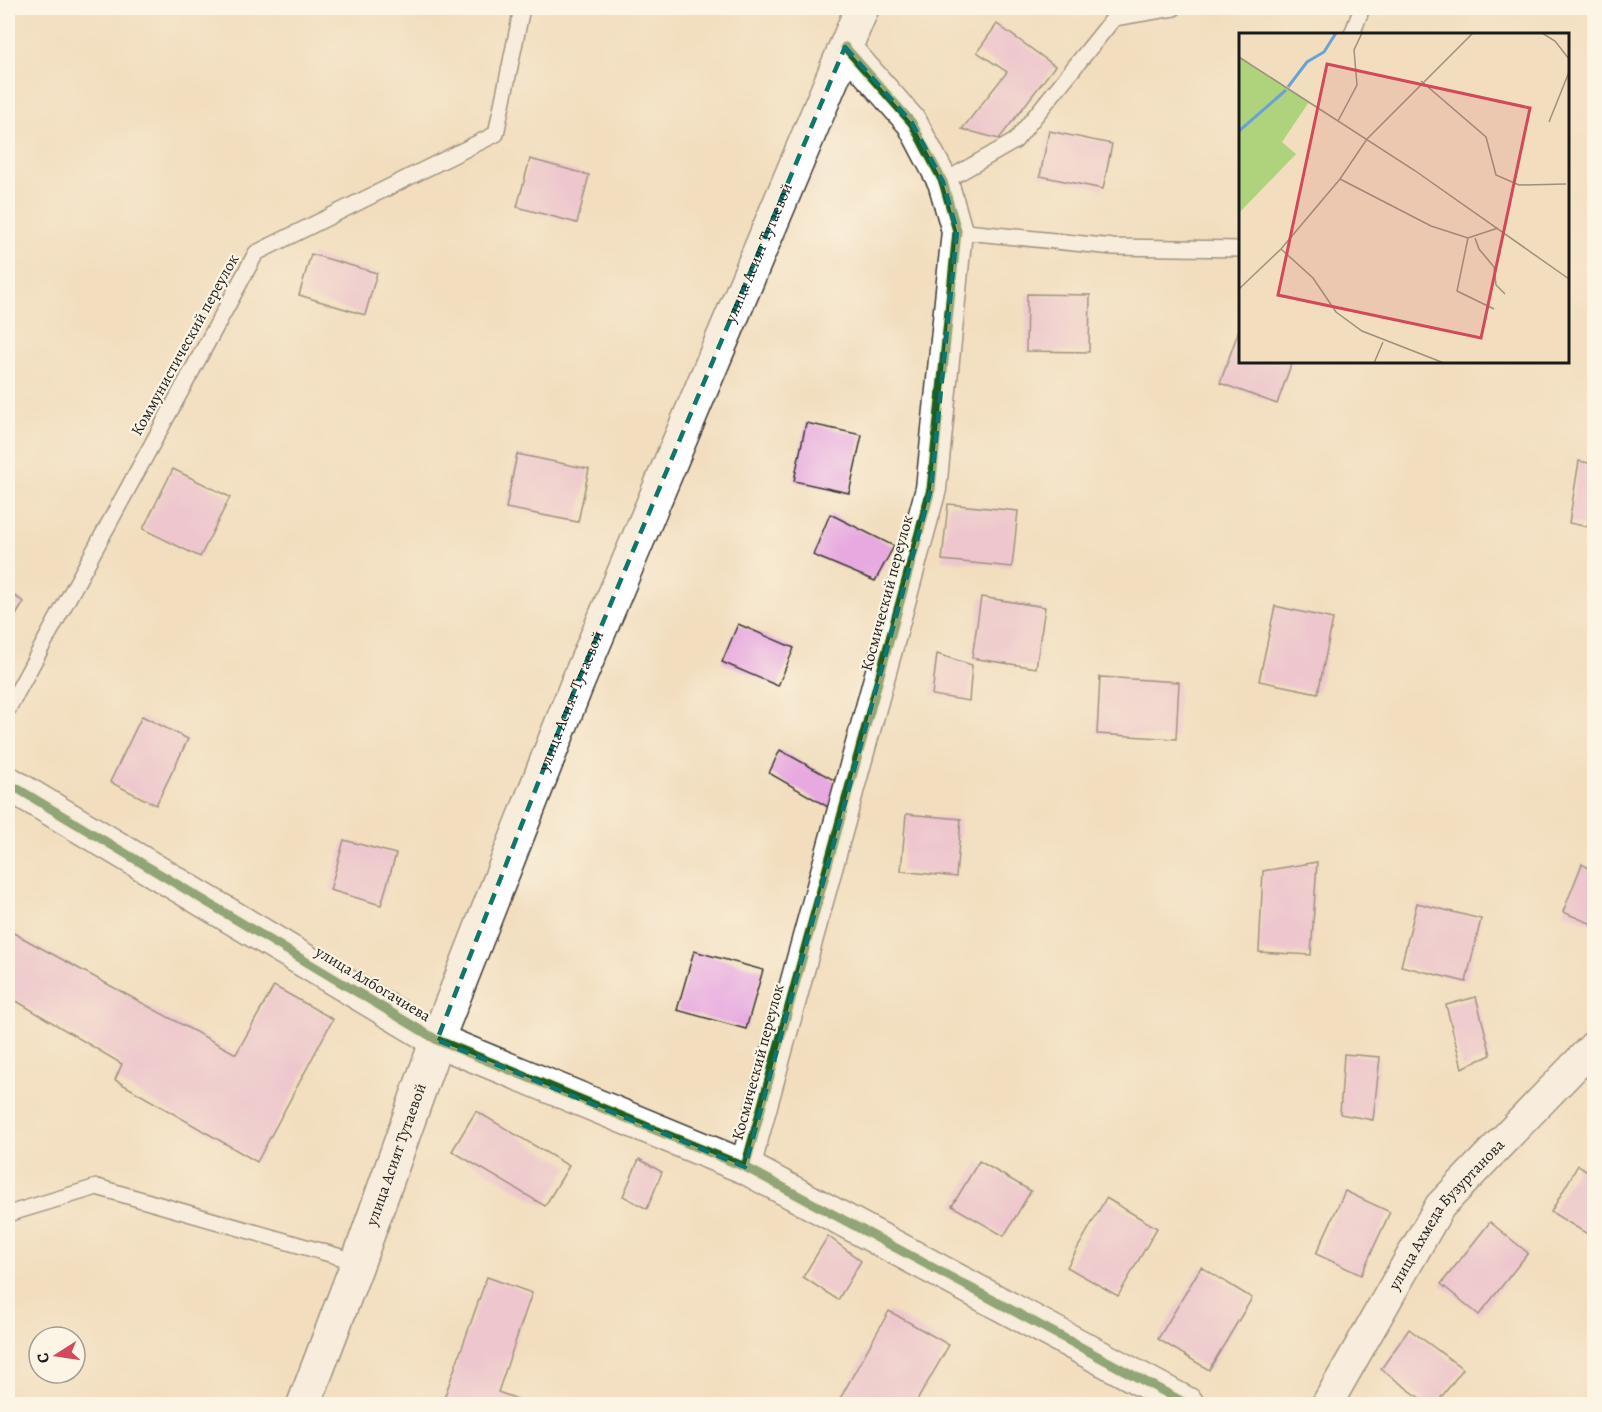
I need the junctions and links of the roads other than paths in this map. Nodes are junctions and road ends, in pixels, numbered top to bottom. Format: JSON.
{"nodes":[{"id":1,"x":522,"y":8,"type":"edge"},
{"id":2,"x":862,"y":8,"type":"edge"},
{"id":3,"x":1174,"y":8,"type":"edge"},
{"id":4,"x":1362,"y":8,"type":"edge"},
{"id":5,"x":1352,"y":33,"type":"edge"},
{"id":6,"x":845,"y":47,"type":"junction"},
{"id":7,"x":943,"y":182,"type":"junction"},
{"id":8,"x":957,"y":231,"type":"junction"},
{"id":9,"x":1239,"y":249,"type":"edge"},
{"id":10,"x":8,"y":709,"type":"edge"},
{"id":11,"x":8,"y":783,"type":"edge"},
{"id":12,"x":437,"y":1040,"type":"junction"},
{"id":13,"x":1594,"y":1046,"type":"edge"},
{"id":14,"x":745,"y":1167,"type":"junction"},
{"id":15,"x":8,"y":1214,"type":"edge"},
{"id":16,"x":358,"y":1262,"type":"junction"},
{"id":17,"x":304,"y":1404,"type":"edge"},
{"id":18,"x":1187,"y":1404,"type":"edge"},
{"id":19,"x":1327,"y":1404,"type":"edge"}],
"edges":[{"from":1,"to":10,"type":"lane","name":"Коммунистический переулок"},
{"from":2,"to":6,"type":"main road","name":"улица Асият Тутаевой"},
{"from":3,"to":7,"type":"lane"},
{"from":4,"to":5,"type":"lane"},
{"from":6,"to":7,"type":"street","name":"Космический переулок"},
{"from":6,"to":12,"type":"main road","name":"улица Асият Тутаевой"},
{"from":7,"to":8,"type":"street","name":"Космический переулок"},
{"from":8,"to":9,"type":"lane"},
{"from":8,"to":14,"type":"street","name":"Космический переулок"},
{"from":11,"to":12,"type":"main road","name":"улица Албогачиева"},
{"from":12,"to":14,"type":"main road","name":"улица Албогачиева"},
{"from":12,"to":16,"type":"main road","name":"улица Асият Тутаевой"},
{"from":13,"to":19,"type":"street","name":"улица Ахмеда Бузуртанова"},
{"from":14,"to":18,"type":"main road","name":"улица Албогачиева"},
{"from":15,"to":16,"type":"lane"},
{"from":16,"to":17,"type":"main road","name":"улица Асият Тутаевой"}]}
